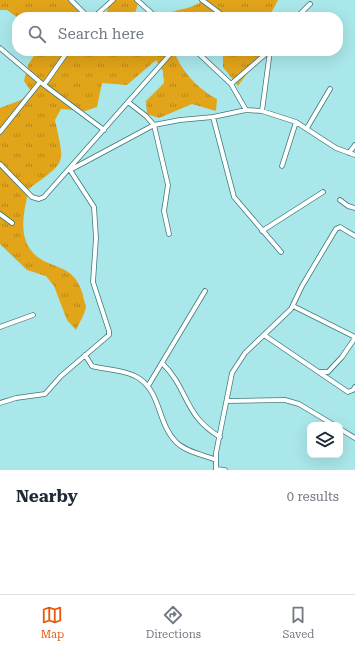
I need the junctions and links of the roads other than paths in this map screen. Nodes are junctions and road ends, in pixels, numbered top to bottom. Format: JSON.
{"nodes":[{"id":1,"x":71,"y":0,"type":"edge"},
{"id":2,"x":113,"y":0,"type":"edge"},
{"id":3,"x":136,"y":0,"type":"edge"},
{"id":4,"x":202,"y":0,"type":"edge"},
{"id":5,"x":310,"y":4,"type":"dead end"},
{"id":6,"x":83,"y":12,"type":"edge"},
{"id":7,"x":100,"y":12,"type":"edge"},
{"id":8,"x":150,"y":12,"type":"edge"},
{"id":9,"x":218,"y":12,"type":"edge"},
{"id":10,"x":302,"y":12,"type":"edge"},
{"id":11,"x":0,"y":48,"type":"edge"},
{"id":12,"x":64,"y":56,"type":"edge"},
{"id":13,"x":169,"y":56,"type":"edge"},
{"id":14,"x":201,"y":56,"type":"edge"},
{"id":15,"x":264,"y":56,"type":"edge"},
{"id":16,"x":269,"y":56,"type":"edge"},
{"id":17,"x":42,"y":83,"type":"junction"},
{"id":18,"x":231,"y":84,"type":"junction"},
{"id":19,"x":330,"y":89,"type":"dead end"},
{"id":20,"x":128,"y":102,"type":"junction"},
{"id":21,"x":246,"y":110,"type":"junction"},
{"id":22,"x":262,"y":111,"type":"junction"},
{"id":23,"x":212,"y":116,"type":"junction"},
{"id":24,"x":296,"y":122,"type":"junction"},
{"id":25,"x":154,"y":125,"type":"junction"},
{"id":26,"x":307,"y":128,"type":"junction"},
{"id":27,"x":104,"y":130,"type":"junction"},
{"id":28,"x":0,"y":132,"type":"edge"},
{"id":29,"x":355,"y":145,"type":"edge"},
{"id":30,"x":349,"y":153,"type":"junction"},
{"id":31,"x":355,"y":155,"type":"edge"},
{"id":32,"x":0,"y":164,"type":"edge"},
{"id":33,"x":282,"y":166,"type":"dead end"},
{"id":34,"x":70,"y":170,"type":"junction"},
{"id":35,"x":323,"y":192,"type":"dead end"},
{"id":36,"x":340,"y":200,"type":"dead end"},
{"id":37,"x":355,"y":208,"type":"edge"},
{"id":38,"x":0,"y":214,"type":"edge"},
{"id":39,"x":12,"y":223,"type":"dead end"},
{"id":40,"x":262,"y":231,"type":"junction"},
{"id":41,"x":169,"y":234,"type":"dead end"},
{"id":42,"x":355,"y":236,"type":"edge"},
{"id":43,"x":280,"y":252,"type":"dead end"},
{"id":44,"x":205,"y":291,"type":"dead end"},
{"id":45,"x":292,"y":306,"type":"junction"},
{"id":46,"x":33,"y":315,"type":"dead end"},
{"id":47,"x":0,"y":327,"type":"edge"},
{"id":48,"x":264,"y":335,"type":"junction"},
{"id":49,"x":355,"y":337,"type":"edge"},
{"id":50,"x":85,"y":355,"type":"junction"},
{"id":51,"x":162,"y":363,"type":"junction"},
{"id":52,"x":318,"y":372,"type":"junction"},
{"id":53,"x":148,"y":386,"type":"junction"},
{"id":54,"x":355,"y":387,"type":"edge"},
{"id":55,"x":227,"y":401,"type":"junction"},
{"id":56,"x":0,"y":403,"type":"edge"},
{"id":57,"x":329,"y":422,"type":"edge"},
{"id":58,"x":343,"y":430,"type":"edge"},
{"id":59,"x":220,"y":436,"type":"junction"},
{"id":60,"x":355,"y":438,"type":"edge"},
{"id":61,"x":216,"y":460,"type":"junction"},
{"id":62,"x":216,"y":469,"type":"edge"},
{"id":63,"x":225,"y":470,"type":"edge"}],
"edges":[{"from":1,"to":6,"type":"street"},
{"from":2,"to":7,"type":"street"},
{"from":3,"to":8,"type":"street"},
{"from":4,"to":9,"type":"street"},
{"from":5,"to":10,"type":"street"},
{"from":11,"to":17,"type":"street"},
{"from":12,"to":17,"type":"street"},
{"from":13,"to":20,"type":"street"},
{"from":14,"to":18,"type":"street"},
{"from":15,"to":18,"type":"street"},
{"from":16,"to":22,"type":"street"},
{"from":17,"to":27,"type":"street"},
{"from":17,"to":28,"type":"street"},
{"from":18,"to":21,"type":"street"},
{"from":19,"to":26,"type":"street"},
{"from":20,"to":25,"type":"street"},
{"from":20,"to":27,"type":"street"},
{"from":21,"to":22,"type":"street"},
{"from":21,"to":23,"type":"street"},
{"from":22,"to":24,"type":"street"},
{"from":23,"to":25,"type":"street"},
{"from":23,"to":40,"type":"street"},
{"from":24,"to":26,"type":"street"},
{"from":24,"to":33,"type":"street"},
{"from":25,"to":34,"type":"street"},
{"from":25,"to":41,"type":"street"},
{"from":26,"to":30,"type":"street"},
{"from":27,"to":34,"type":"street"},
{"from":29,"to":30,"type":"street"},
{"from":30,"to":31,"type":"street"},
{"from":32,"to":34,"type":"street"},
{"from":34,"to":50,"type":"street"},
{"from":35,"to":40,"type":"street"},
{"from":36,"to":37,"type":"street"},
{"from":38,"to":39,"type":"street"},
{"from":40,"to":43,"type":"street"},
{"from":42,"to":45,"type":"street"},
{"from":44,"to":51,"type":"street"},
{"from":45,"to":48,"type":"street"},
{"from":45,"to":49,"type":"street"},
{"from":46,"to":47,"type":"street"},
{"from":48,"to":52,"type":"street"},
{"from":48,"to":55,"type":"street"},
{"from":49,"to":52,"type":"street"},
{"from":50,"to":53,"type":"street"},
{"from":50,"to":56,"type":"street"},
{"from":51,"to":53,"type":"street"},
{"from":51,"to":59,"type":"street"},
{"from":52,"to":54,"type":"street"},
{"from":53,"to":61,"type":"street"},
{"from":55,"to":57,"type":"street"},
{"from":55,"to":59,"type":"street"},
{"from":58,"to":60,"type":"street"},
{"from":59,"to":61,"type":"street"},
{"from":61,"to":62,"type":"street"},
{"from":62,"to":63,"type":"street"}]}
